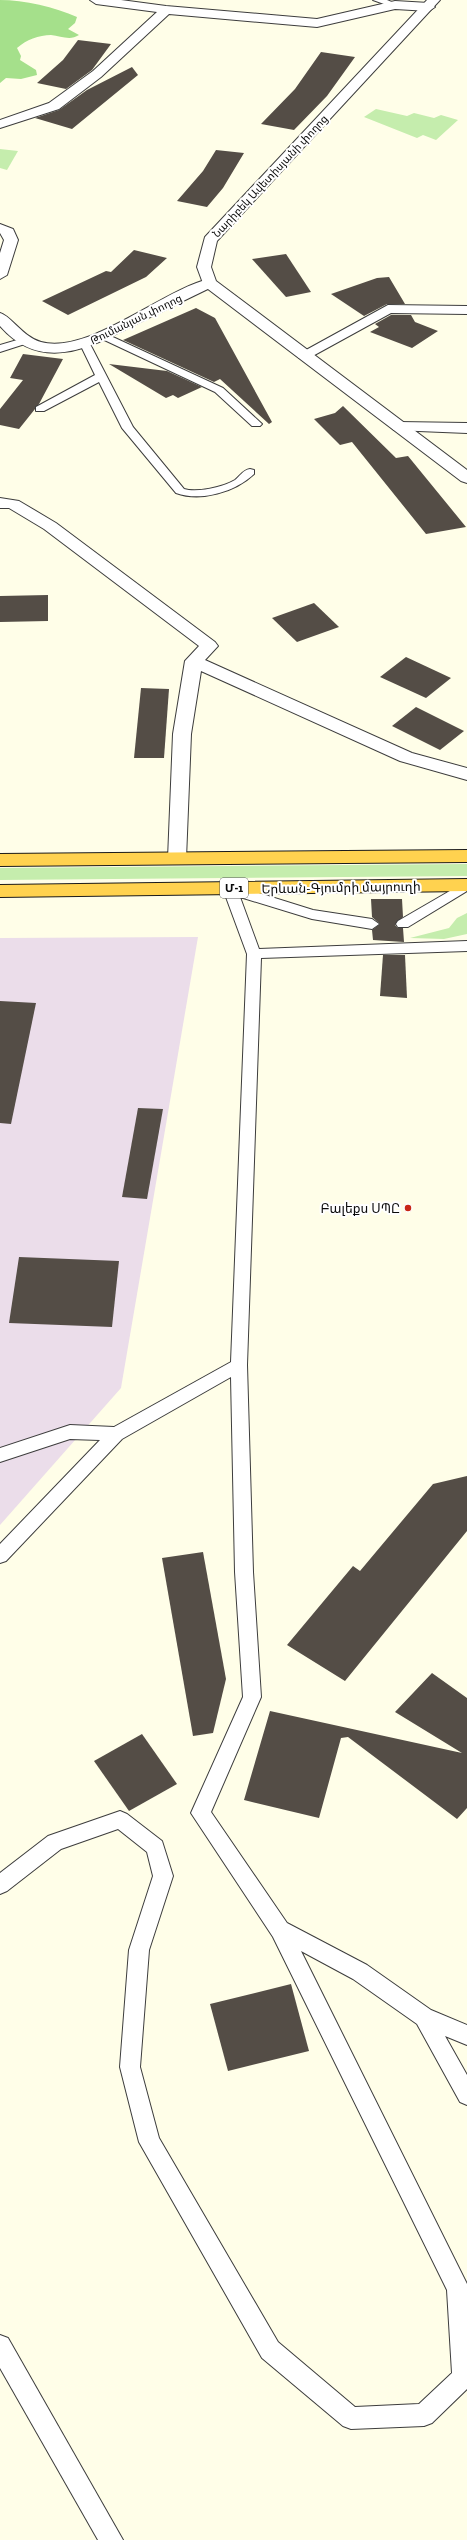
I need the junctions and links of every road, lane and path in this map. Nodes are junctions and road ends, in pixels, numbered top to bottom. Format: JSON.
{"nodes":[{"id":1,"x":96,"y":0,"type":"edge"},
{"id":2,"x":377,"y":0,"type":"edge"},
{"id":3,"x":431,"y":3,"type":"edge"},
{"id":4,"x":395,"y":5,"type":"junction"},
{"id":5,"x":166,"y":10,"type":"junction"},
{"id":6,"x":0,"y":124,"type":"edge"},
{"id":7,"x":0,"y":228,"type":"edge"},
{"id":8,"x":0,"y":276,"type":"edge"},
{"id":9,"x":209,"y":283,"type":"junction"},
{"id":10,"x":467,"y":310,"type":"edge"},
{"id":11,"x":0,"y":317,"type":"edge"},
{"id":12,"x":102,"y":335,"type":"junction"},
{"id":13,"x":24,"y":341,"type":"junction"},
{"id":14,"x":85,"y":344,"type":"junction"},
{"id":15,"x":0,"y":348,"type":"edge"},
{"id":16,"x":304,"y":355,"type":"junction"},
{"id":17,"x":101,"y":376,"type":"junction"},
{"id":18,"x":40,"y":408,"type":"dead end"},
{"id":19,"x":256,"y":424,"type":"dead end"},
{"id":20,"x":399,"y":427,"type":"junction"},
{"id":21,"x":467,"y":428,"type":"edge"},
{"id":22,"x":250,"y":472,"type":"dead end"},
{"id":23,"x":467,"y":478,"type":"edge"},
{"id":24,"x":0,"y":503,"type":"edge"},
{"id":25,"x":194,"y":661,"type":"junction"},
{"id":26,"x":467,"y":774,"type":"edge"},
{"id":27,"x":467,"y":856,"type":"edge"},
{"id":28,"x":177,"y":859,"type":"junction"},
{"id":29,"x":0,"y":860,"type":"edge"},
{"id":30,"x":467,"y":885,"type":"edge"},
{"id":31,"x":230,"y":888,"type":"junction"},
{"id":32,"x":0,"y":891,"type":"edge"},
{"id":33,"x":372,"y":924,"type":"dead end"},
{"id":34,"x":403,"y":924,"type":"dead end"},
{"id":35,"x":467,"y":946,"type":"edge"},
{"id":36,"x":254,"y":954,"type":"junction"},
{"id":37,"x":239,"y":1365,"type":"junction"},
{"id":38,"x":116,"y":1434,"type":"junction"},
{"id":39,"x":0,"y":1455,"type":"edge"},
{"id":40,"x":0,"y":1556,"type":"edge"},
{"id":41,"x":0,"y":1885,"type":"edge"},
{"id":42,"x":280,"y":1930,"type":"junction"},
{"id":43,"x":424,"y":2017,"type":"junction"},
{"id":44,"x":467,"y":2035,"type":"edge"},
{"id":45,"x":467,"y":2095,"type":"edge"},
{"id":46,"x":0,"y":2346,"type":"edge"},
{"id":47,"x":111,"y":2540,"type":"edge"}],
"edges":[{"from":1,"to":5,"type":"street"},
{"from":2,"to":4,"type":"lane"},
{"from":3,"to":4,"type":"street"},
{"from":3,"to":9,"type":"street","name":"Նարիբեկ Ավետիսյանի փողոց"},
{"from":4,"to":5,"type":"street"},
{"from":5,"to":6,"type":"street"},
{"from":7,"to":8,"type":"street"},
{"from":9,"to":12,"type":"street","name":"Թումանյան փողոց"},
{"from":9,"to":16,"type":"street"},
{"from":10,"to":16,"type":"street"},
{"from":11,"to":13,"type":"street","name":"Թումանյան փողոց"},
{"from":12,"to":14,"type":"street","name":"Թումանյան փողոց"},
{"from":12,"to":19,"type":"lane"},
{"from":13,"to":14,"type":"street","name":"Թումանյան փողոց"},
{"from":13,"to":15,"type":"lane"},
{"from":14,"to":17,"type":"lane"},
{"from":16,"to":20,"type":"street"},
{"from":17,"to":18,"type":"lane"},
{"from":17,"to":22,"type":"lane"},
{"from":20,"to":21,"type":"street"},
{"from":20,"to":23,"type":"street"},
{"from":24,"to":25,"type":"street"},
{"from":25,"to":26,"type":"street"},
{"from":25,"to":28,"type":"street"},
{"from":27,"to":28,"type":"highway","number":"Մ-1"},
{"from":28,"to":29,"type":"highway","number":"Մ-1"},
{"from":30,"to":31,"type":"highway","name":"Երևան-Գյումրի մայրուղի","number":"Մ-1"},
{"from":30,"to":34,"type":"lane"},
{"from":31,"to":32,"type":"highway","name":"Երևան-Գյումրի մայրուղի","number":"Մ-1"},
{"from":31,"to":33,"type":"lane"},
{"from":31,"to":36,"type":"lane"},
{"from":35,"to":36,"type":"lane"},
{"from":36,"to":37,"type":"lane"},
{"from":37,"to":38,"type":"lane"},
{"from":37,"to":42,"type":"lane"},
{"from":38,"to":39,"type":"lane"},
{"from":38,"to":40,"type":"lane"},
{"from":41,"to":42,"type":"lane"},
{"from":42,"to":43,"type":"lane"},
{"from":43,"to":44,"type":"lane"},
{"from":43,"to":45,"type":"lane"},
{"from":46,"to":47,"type":"lane"}]}
